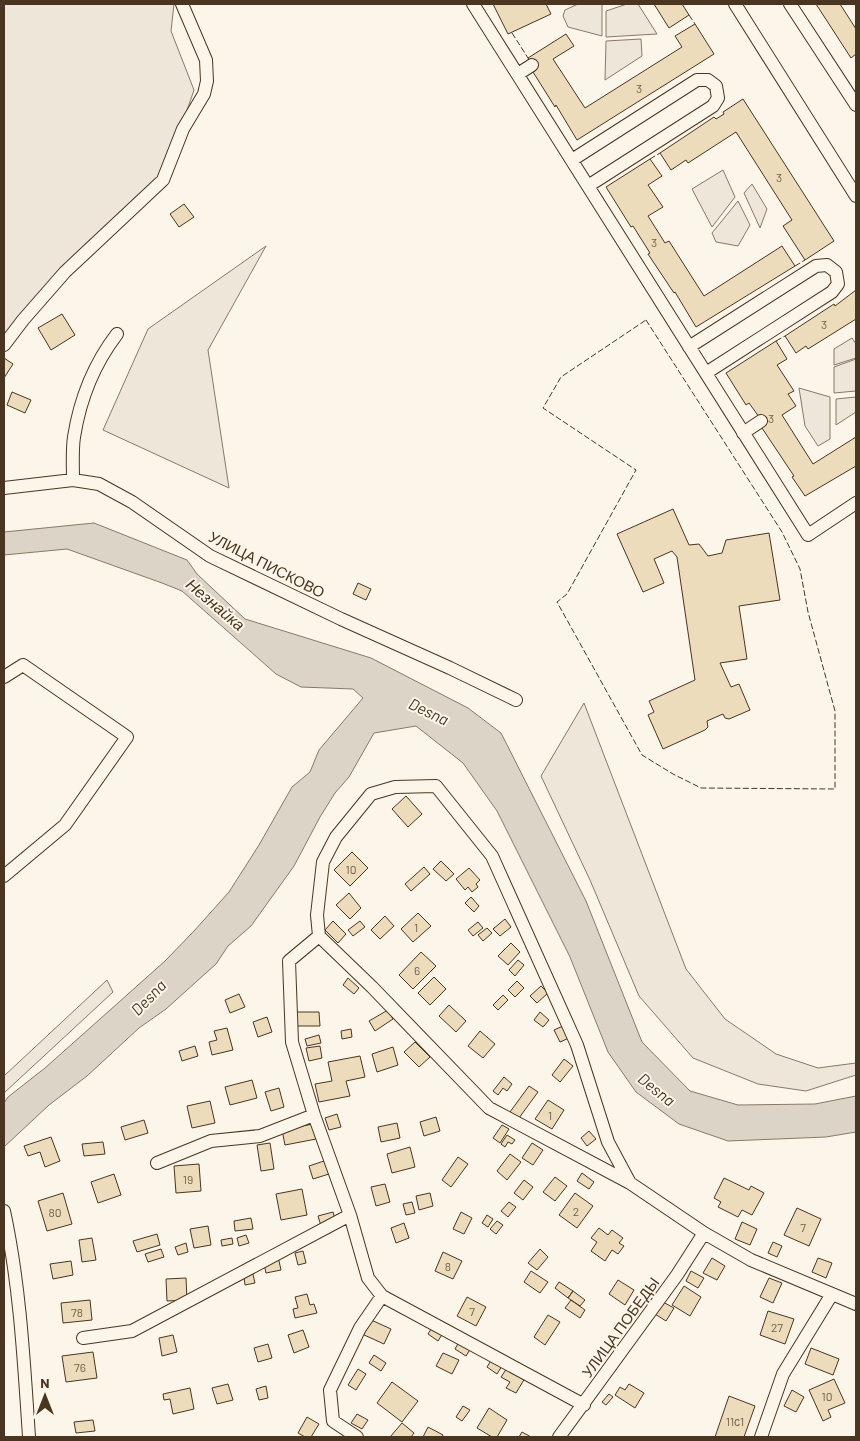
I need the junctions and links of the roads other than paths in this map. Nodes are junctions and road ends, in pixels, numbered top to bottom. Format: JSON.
{"nodes":[{"id":1,"x":182,"y":4,"type":"edge"},
{"id":2,"x":474,"y":4,"type":"edge"},
{"id":3,"x":735,"y":4,"type":"edge"},
{"id":4,"x":790,"y":4,"type":"edge"},
{"id":5,"x":532,"y":65,"type":"dead end"},
{"id":6,"x":518,"y":74,"type":"junction"},
{"id":7,"x":856,"y":105,"type":"edge"},
{"id":8,"x":572,"y":160,"type":"junction"},
{"id":9,"x":588,"y":186,"type":"junction"},
{"id":10,"x":856,"y":196,"type":"edge"},
{"id":11,"x":117,"y":334,"type":"dead end"},
{"id":12,"x":4,"y":345,"type":"edge"},
{"id":13,"x":689,"y":347,"type":"junction"},
{"id":14,"x":706,"y":373,"type":"junction"},
{"id":15,"x":761,"y":421,"type":"dead end"},
{"id":16,"x":744,"y":433,"type":"junction"},
{"id":17,"x":74,"y":480,"type":"junction"},
{"id":18,"x":4,"y":488,"type":"edge"},
{"id":19,"x":856,"y":503,"type":"edge"},
{"id":20,"x":4,"y":677,"type":"edge"},
{"id":21,"x":516,"y":700,"type":"dead end"},
{"id":22,"x":4,"y":876,"type":"edge"},
{"id":23,"x":318,"y":936,"type":"junction"},
{"id":24,"x":314,"y":1115,"type":"junction"},
{"id":25,"x":157,"y":1163,"type":"dead end"},
{"id":26,"x":630,"y":1183,"type":"junction"},
{"id":27,"x":4,"y":1211,"type":"edge"},
{"id":28,"x":350,"y":1214,"type":"junction"},
{"id":29,"x":704,"y":1233,"type":"junction"},
{"id":30,"x":832,"y":1294,"type":"junction"},
{"id":31,"x":382,"y":1296,"type":"junction"},
{"id":32,"x":856,"y":1304,"type":"edge"},
{"id":33,"x":83,"y":1338,"type":"dead end"},
{"id":34,"x":584,"y":1405,"type":"junction"},
{"id":35,"x":29,"y":1437,"type":"edge"},
{"id":36,"x":357,"y":1437,"type":"edge"},
{"id":37,"x":559,"y":1437,"type":"edge"},
{"id":38,"x":761,"y":1437,"type":"edge"}],
"edges":[{"from":1,"to":12,"type":"street"},
{"from":2,"to":6,"type":"street"},
{"from":3,"to":10,"type":"street"},
{"from":4,"to":7,"type":"street"},
{"from":5,"to":6,"type":"street"},
{"from":6,"to":8,"type":"street"},
{"from":8,"to":9,"type":"street"},
{"from":8,"to":9,"type":"street"},
{"from":9,"to":13,"type":"street"},
{"from":11,"to":17,"type":"street"},
{"from":13,"to":14,"type":"street"},
{"from":13,"to":14,"type":"street"},
{"from":14,"to":16,"type":"street"},
{"from":15,"to":16,"type":"street"},
{"from":16,"to":19,"type":"street"},
{"from":17,"to":18,"type":"street","name":"УЛИЦА ПИСКОВО"},
{"from":17,"to":21,"type":"street","name":"УЛИЦА ПИСКОВО"},
{"from":20,"to":22,"type":"street"},
{"from":23,"to":24,"type":"street"},
{"from":23,"to":26,"type":"street"},
{"from":23,"to":26,"type":"street"},
{"from":24,"to":25,"type":"street"},
{"from":24,"to":28,"type":"street"},
{"from":26,"to":29,"type":"street"},
{"from":27,"to":35,"type":"street"},
{"from":28,"to":31,"type":"street"},
{"from":28,"to":33,"type":"street"},
{"from":29,"to":30,"type":"street"},
{"from":29,"to":34,"type":"street","name":"УЛИЦА ПОБЕДЫ"},
{"from":30,"to":32,"type":"street"},
{"from":30,"to":38,"type":"street"},
{"from":31,"to":34,"type":"street"},
{"from":31,"to":36,"type":"street"},
{"from":34,"to":37,"type":"street","name":"УЛИЦА ПОБЕДЫ"}]}
